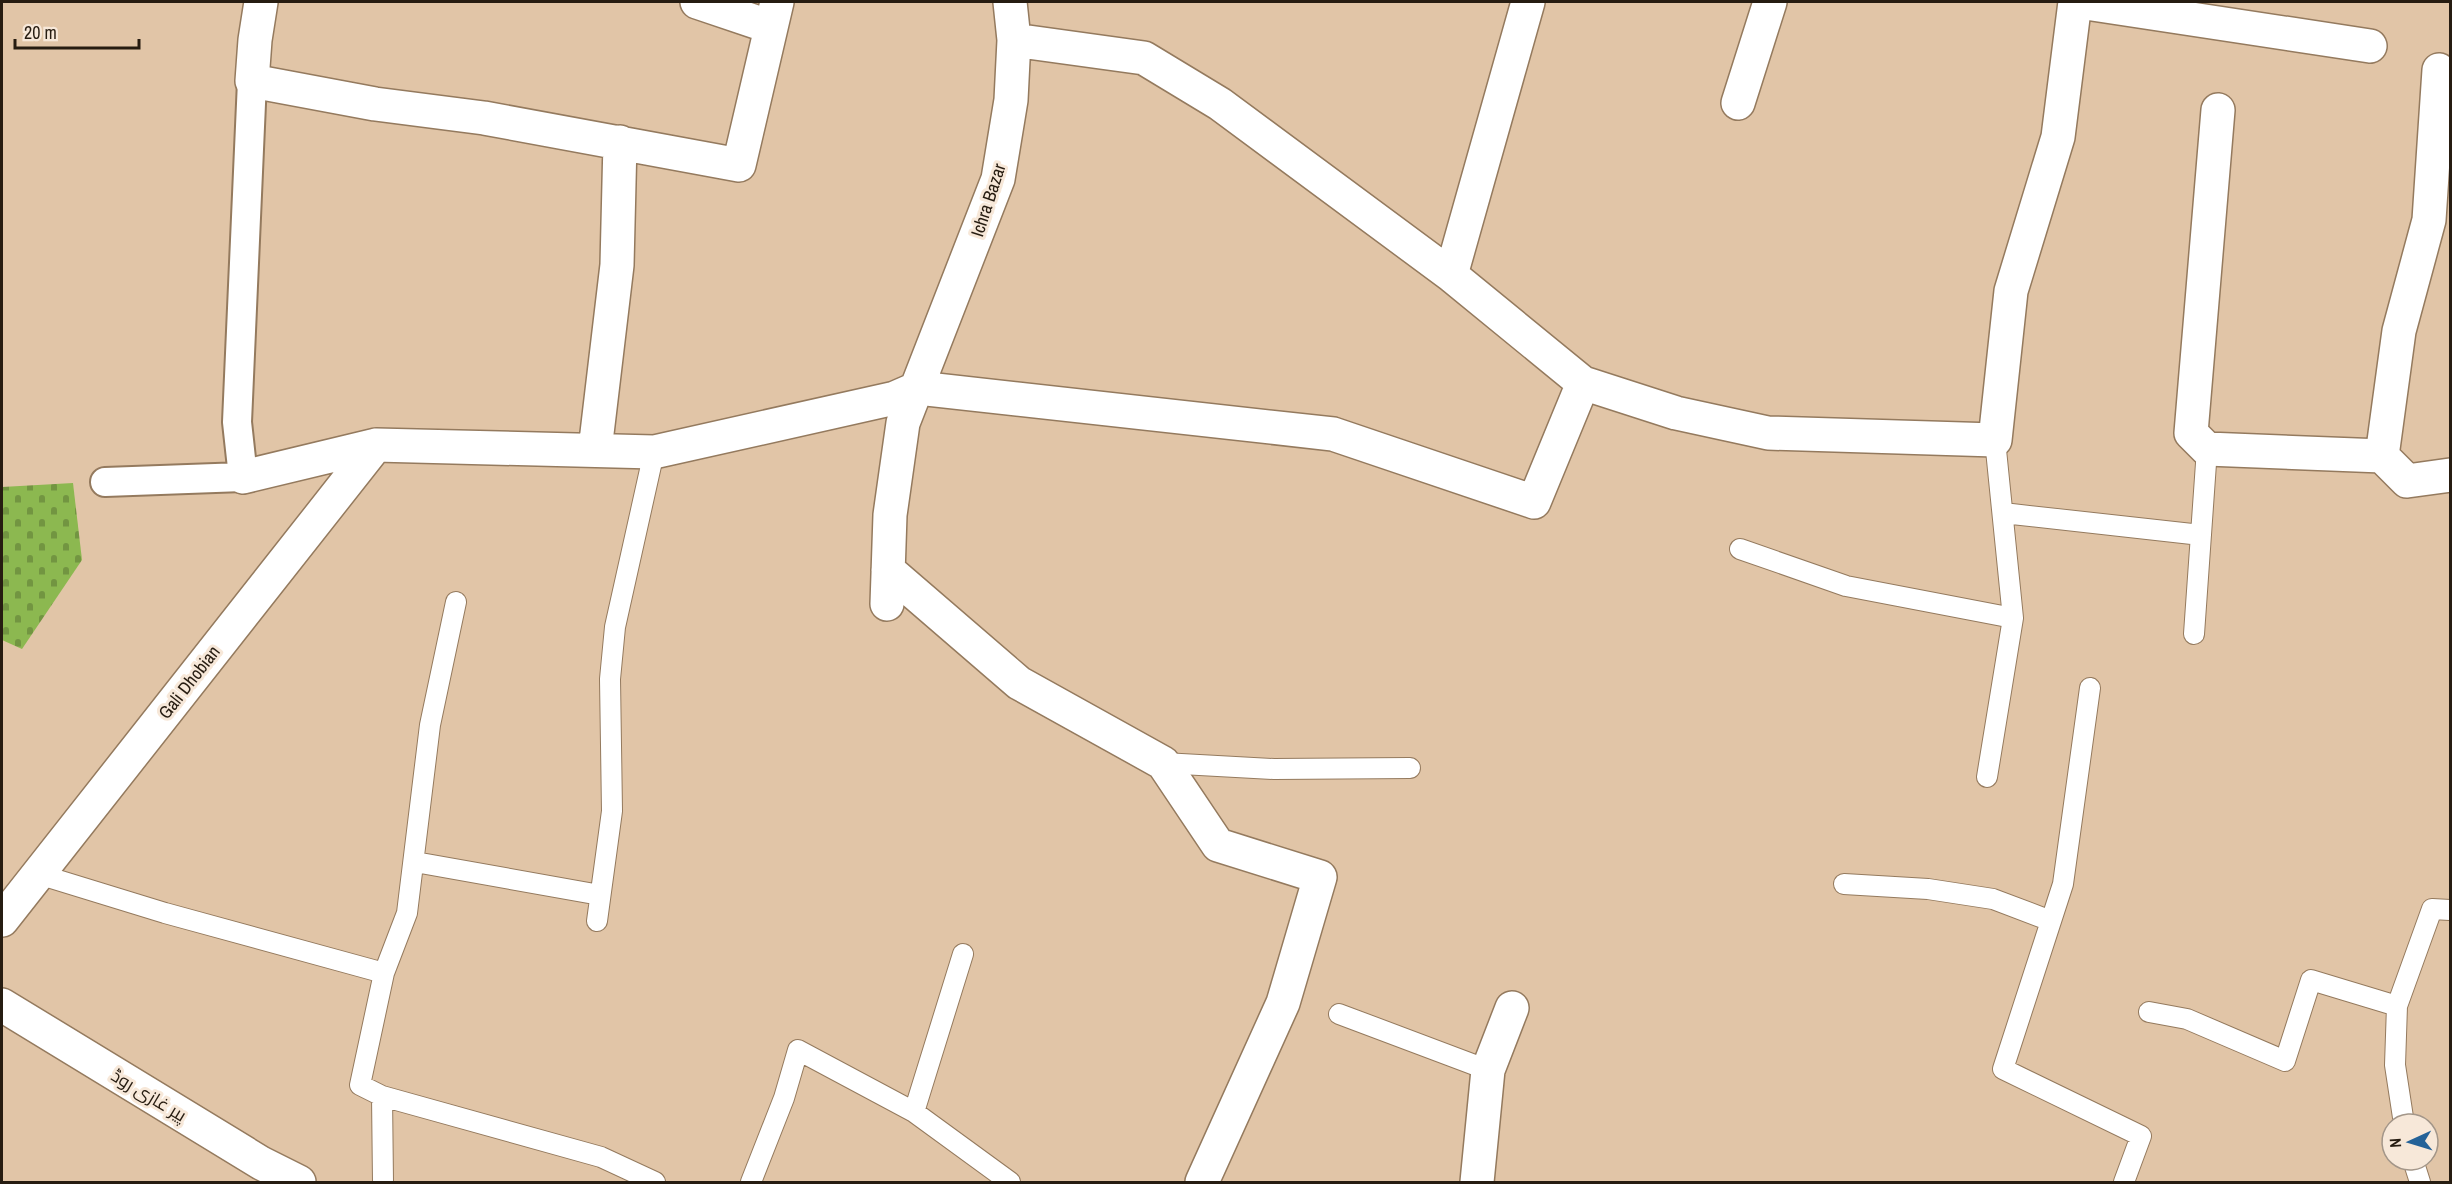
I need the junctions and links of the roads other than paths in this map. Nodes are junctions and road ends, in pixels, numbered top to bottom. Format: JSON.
{"nodes":[{"id":1,"x":261,"y":2,"type":"edge"},
{"id":2,"x":697,"y":2,"type":"edge"},
{"id":3,"x":1010,"y":2,"type":"edge"},
{"id":4,"x":1528,"y":2,"type":"edge"},
{"id":5,"x":1770,"y":2,"type":"edge"},
{"id":6,"x":2077,"y":2,"type":"edge"},
{"id":7,"x":774,"y":14,"type":"edge"},
{"id":8,"x":1014,"y":40,"type":"junction"},
{"id":9,"x":2370,"y":46,"type":"dead end"},
{"id":10,"x":2439,"y":70,"type":"dead end"},
{"id":11,"x":252,"y":81,"type":"junction"},
{"id":12,"x":1738,"y":103,"type":"dead end"},
{"id":13,"x":2218,"y":110,"type":"dead end"},
{"id":14,"x":620,"y":142,"type":"junction"},
{"id":15,"x":1451,"y":275,"type":"junction"},
{"id":16,"x":1583,"y":384,"type":"junction"},
{"id":17,"x":918,"y":388,"type":"junction"},
{"id":18,"x":1995,"y":440,"type":"junction"},
{"id":19,"x":376,"y":445,"type":"junction"},
{"id":20,"x":2207,"y":449,"type":"junction"},
{"id":21,"x":595,"y":450,"type":"junction"},
{"id":22,"x":654,"y":452,"type":"junction"},
{"id":23,"x":2382,"y":456,"type":"junction"},
{"id":24,"x":2451,"y":475,"type":"edge"},
{"id":25,"x":243,"y":477,"type":"junction"},
{"id":26,"x":105,"y":482,"type":"dead end"},
{"id":27,"x":2003,"y":513,"type":"junction"},
{"id":28,"x":2201,"y":536,"type":"junction"},
{"id":29,"x":1740,"y":549,"type":"dead end"},
{"id":30,"x":888,"y":570,"type":"junction"},
{"id":31,"x":456,"y":602,"type":"dead end"},
{"id":32,"x":887,"y":604,"type":"dead end"},
{"id":33,"x":2013,"y":618,"type":"junction"},
{"id":34,"x":2194,"y":634,"type":"dead end"},
{"id":35,"x":2090,"y":688,"type":"dead end"},
{"id":36,"x":1163,"y":763,"type":"junction"},
{"id":37,"x":1410,"y":768,"type":"dead end"},
{"id":38,"x":1987,"y":777,"type":"dead end"},
{"id":39,"x":415,"y":862,"type":"junction"},
{"id":40,"x":38,"y":874,"type":"junction"},
{"id":41,"x":1844,"y":884,"type":"dead end"},
{"id":42,"x":600,"y":895,"type":"junction"},
{"id":43,"x":2451,"y":910,"type":"edge"},
{"id":44,"x":2,"y":920,"type":"edge"},
{"id":45,"x":597,"y":921,"type":"dead end"},
{"id":46,"x":2051,"y":921,"type":"junction"},
{"id":47,"x":963,"y":954,"type":"dead end"},
{"id":48,"x":384,"y":973,"type":"junction"},
{"id":49,"x":2,"y":1005,"type":"edge"},
{"id":50,"x":2397,"y":1006,"type":"junction"},
{"id":51,"x":1512,"y":1008,"type":"dead end"},
{"id":52,"x":2150,"y":1012,"type":"dead end"},
{"id":53,"x":1339,"y":1014,"type":"dead end"},
{"id":54,"x":1488,"y":1070,"type":"junction"},
{"id":55,"x":382,"y":1096,"type":"junction"},
{"id":56,"x":914,"y":1112,"type":"junction"},
{"id":57,"x":2402,"y":1112,"type":"edge"},
{"id":58,"x":299,"y":1182,"type":"edge"},
{"id":59,"x":383,"y":1182,"type":"edge"},
{"id":60,"x":655,"y":1182,"type":"edge"},
{"id":61,"x":751,"y":1182,"type":"edge"},
{"id":62,"x":1010,"y":1182,"type":"edge"},
{"id":63,"x":1202,"y":1182,"type":"edge"},
{"id":64,"x":1477,"y":1182,"type":"edge"},
{"id":65,"x":2124,"y":1182,"type":"edge"}],
"edges":[{"from":1,"to":11,"type":"street"},
{"from":2,"to":7,"type":"street"},
{"from":3,"to":8,"type":"street","name":"Ichra Bazar"},
{"from":4,"to":15,"type":"street"},
{"from":5,"to":12,"type":"street"},
{"from":6,"to":9,"type":"street"},
{"from":6,"to":18,"type":"street"},
{"from":7,"to":14,"type":"street"},
{"from":8,"to":15,"type":"street"},
{"from":8,"to":17,"type":"street","name":"Ichra Bazar"},
{"from":10,"to":23,"type":"street"},
{"from":11,"to":14,"type":"street"},
{"from":11,"to":25,"type":"street"},
{"from":13,"to":20,"type":"street"},
{"from":14,"to":21,"type":"street"},
{"from":15,"to":16,"type":"street"},
{"from":16,"to":17,"type":"street"},
{"from":16,"to":18,"type":"street"},
{"from":17,"to":22,"type":"street"},
{"from":17,"to":30,"type":"street","name":"Ichra Bazar"},
{"from":18,"to":27,"type":"lane"},
{"from":19,"to":21,"type":"street"},
{"from":19,"to":25,"type":"street"},
{"from":19,"to":40,"type":"street","name":"Gali Dhobian"},
{"from":20,"to":23,"type":"street"},
{"from":20,"to":28,"type":"lane"},
{"from":21,"to":22,"type":"street"},
{"from":22,"to":42,"type":"lane"},
{"from":23,"to":24,"type":"street"},
{"from":25,"to":26,"type":"street"},
{"from":27,"to":28,"type":"lane"},
{"from":27,"to":33,"type":"lane"},
{"from":28,"to":34,"type":"lane"},
{"from":29,"to":33,"type":"lane"},
{"from":30,"to":32,"type":"street","name":"Ichra Bazar"},
{"from":30,"to":36,"type":"street"},
{"from":31,"to":39,"type":"lane"},
{"from":33,"to":38,"type":"lane"},
{"from":35,"to":46,"type":"lane"},
{"from":36,"to":37,"type":"lane"},
{"from":36,"to":63,"type":"street"},
{"from":39,"to":42,"type":"lane"},
{"from":39,"to":48,"type":"lane"},
{"from":40,"to":44,"type":"street","name":"Gali Dhobian"},
{"from":40,"to":48,"type":"lane"},
{"from":41,"to":46,"type":"lane"},
{"from":42,"to":45,"type":"lane"},
{"from":43,"to":50,"type":"lane"},
{"from":46,"to":65,"type":"lane"},
{"from":47,"to":56,"type":"lane"},
{"from":48,"to":55,"type":"lane"},
{"from":49,"to":58,"type":"street","name":"پیر غازی روڈ"},
{"from":50,"to":52,"type":"lane"},
{"from":50,"to":57,"type":"lane"},
{"from":51,"to":54,"type":"street"},
{"from":53,"to":54,"type":"lane"},
{"from":54,"to":64,"type":"street"},
{"from":55,"to":59,"type":"lane"},
{"from":55,"to":60,"type":"lane"},
{"from":56,"to":61,"type":"lane"},
{"from":56,"to":62,"type":"lane"}]}
